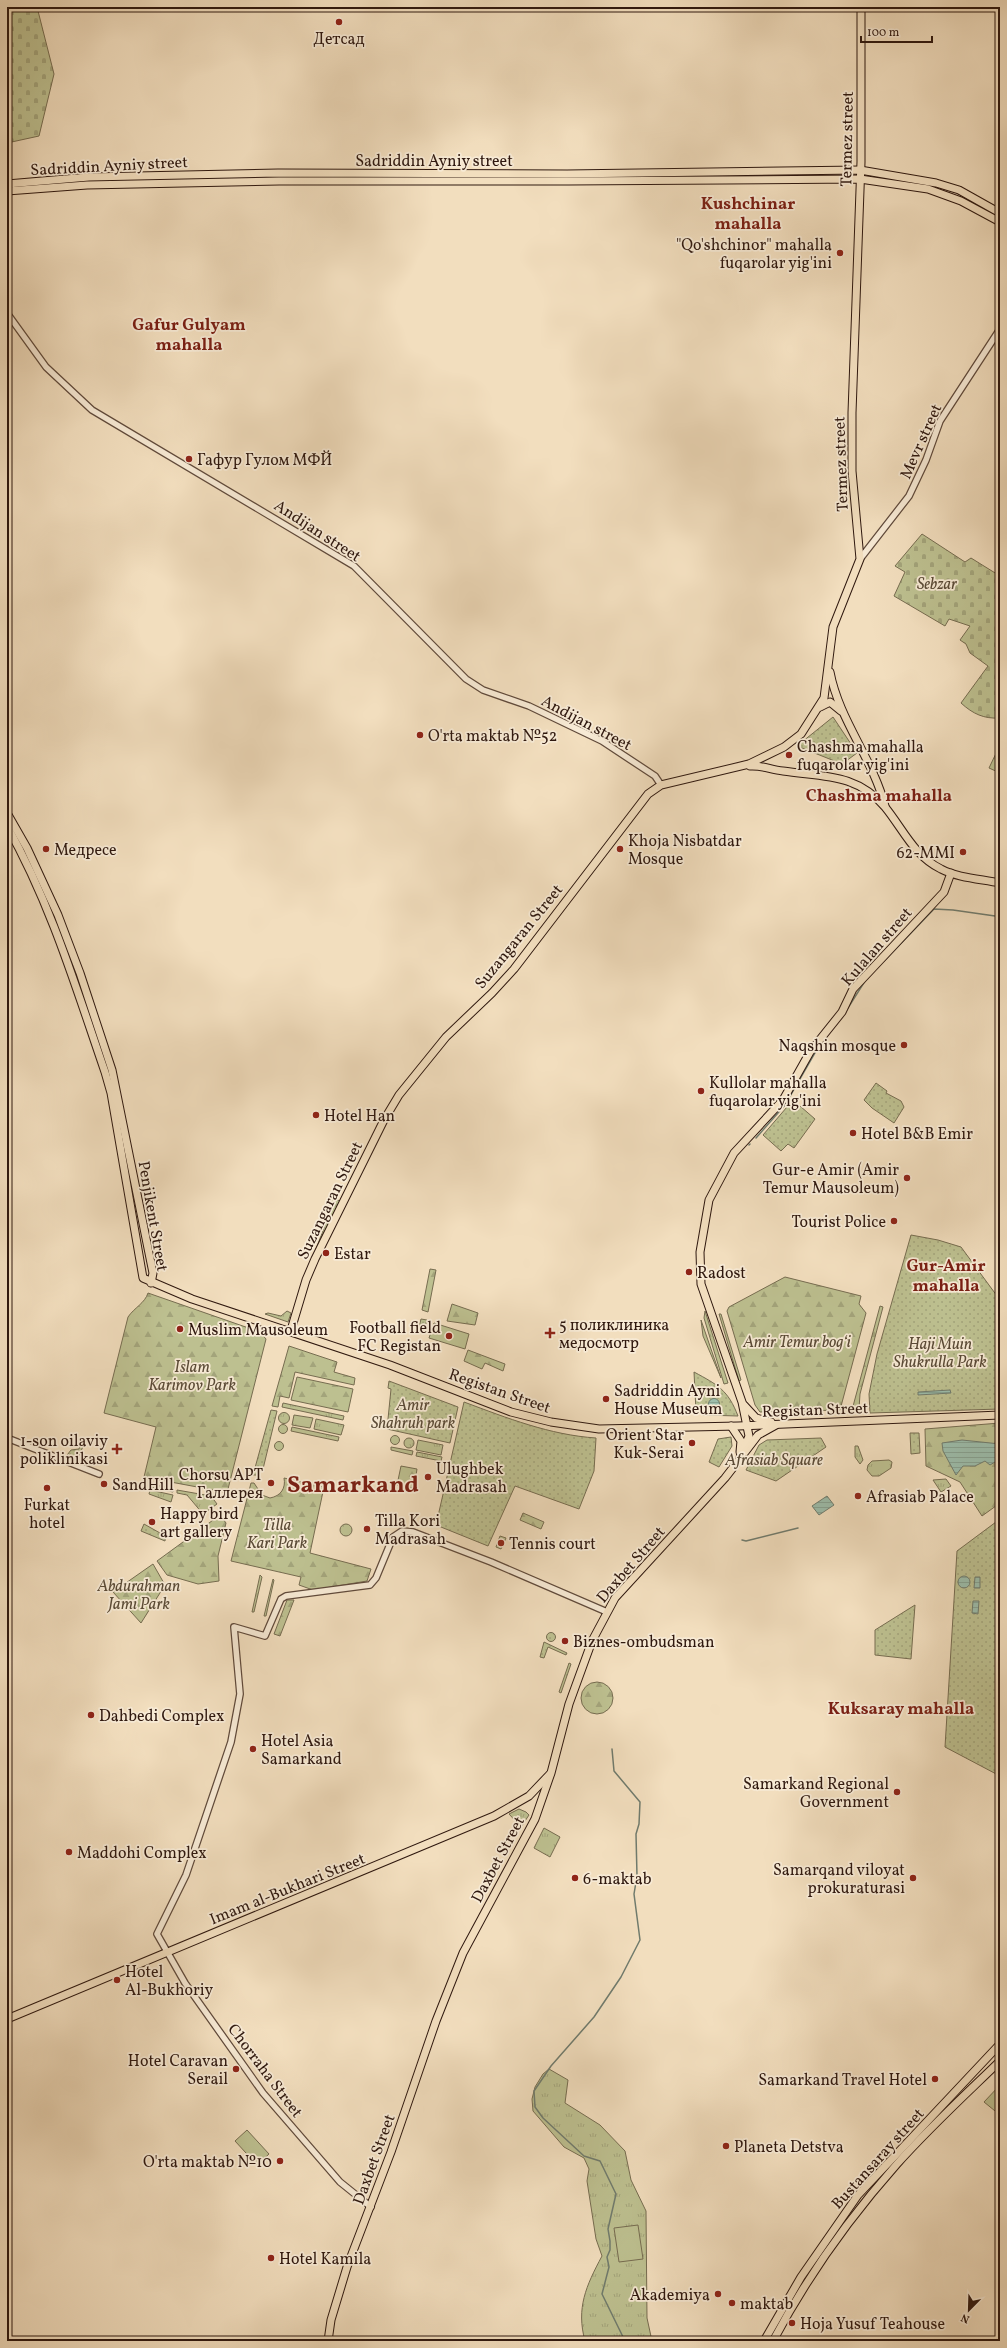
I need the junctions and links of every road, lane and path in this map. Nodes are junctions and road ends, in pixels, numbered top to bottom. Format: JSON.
{"nodes":[{"id":1,"x":861,"y":7,"type":"edge"},
{"id":2,"x":860,"y":170,"type":"junction"},
{"id":3,"x":567,"y":178,"type":"junction"},
{"id":4,"x":860,"y":179,"type":"junction"},
{"id":5,"x":7,"y":184,"type":"edge"},
{"id":6,"x":7,"y":191,"type":"edge"},
{"id":7,"x":1000,"y":213,"type":"edge"},
{"id":8,"x":1000,"y":222,"type":"edge"},
{"id":9,"x":8,"y":315,"type":"edge"},
{"id":10,"x":1000,"y":329,"type":"edge"},
{"id":11,"x":860,"y":559,"type":"junction"},
{"id":12,"x":829,"y":666,"type":"junction"},
{"id":13,"x":820,"y":708,"type":"junction"},
{"id":14,"x":845,"y":716,"type":"junction"},
{"id":15,"x":774,"y":751,"type":"junction"},
{"id":16,"x":740,"y":767,"type":"junction"},
{"id":17,"x":781,"y":771,"type":"junction"},
{"id":18,"x":879,"y":784,"type":"junction"},
{"id":19,"x":661,"y":786,"type":"junction"},
{"id":20,"x":868,"y":791,"type":"junction"},
{"id":21,"x":885,"y":806,"type":"junction"},
{"id":22,"x":7,"y":813,"type":"edge"},
{"id":23,"x":7,"y":826,"type":"edge"},
{"id":24,"x":951,"y":873,"type":"junction"},
{"id":25,"x":1000,"y":883,"type":"edge"},
{"id":26,"x":151,"y":1283,"type":"junction"},
{"id":27,"x":291,"y":1330,"type":"junction"},
{"id":28,"x":742,"y":1402,"type":"junction"},
{"id":29,"x":1000,"y":1415,"type":"edge"},
{"id":30,"x":777,"y":1424,"type":"junction"},
{"id":31,"x":747,"y":1425,"type":"junction"},
{"id":32,"x":731,"y":1426,"type":"junction"},
{"id":33,"x":7,"y":1438,"type":"edge"},
{"id":34,"x":739,"y":1460,"type":"junction"},
{"id":35,"x":99,"y":1474,"type":"dead end"},
{"id":36,"x":607,"y":1612,"type":"junction"},
{"id":37,"x":551,"y":1773,"type":"junction"},
{"id":38,"x":166,"y":1952,"type":"junction"},
{"id":39,"x":23,"y":2012,"type":"junction"},
{"id":40,"x":7,"y":2015,"type":"edge"},
{"id":41,"x":7,"y":2019,"type":"edge"},
{"id":42,"x":1000,"y":2044,"type":"edge"},
{"id":43,"x":1000,"y":2061,"type":"edge"},
{"id":44,"x":371,"y":2207,"type":"junction"},
{"id":45,"x":7,"y":2338,"type":"edge"},
{"id":46,"x":10,"y":2341,"type":"edge"},
{"id":47,"x":328,"y":2341,"type":"edge"},
{"id":48,"x":764,"y":2341,"type":"edge"},
{"id":49,"x":773,"y":2341,"type":"edge"}],
"edges":[{"from":1,"to":2,"type":"main road","name":"Termez street"},
{"from":2,"to":3,"type":"main road","name":"Sadriddin Ayniy street"},
{"from":2,"to":4,"type":"main road","name":"Termez street"},
{"from":2,"to":7,"type":"main road","name":"Sadriddin Ayniy street"},
{"from":3,"to":4,"type":"main road","name":"Sadriddin Ayniy street"},
{"from":3,"to":5,"type":"main road","name":"Sadriddin Ayniy street"},
{"from":3,"to":6,"type":"main road","name":"Sadriddin Ayniy street"},
{"from":4,"to":8,"type":"main road","name":"Sadriddin Ayniy street"},
{"from":4,"to":11,"type":"main road","name":"Termez street"},
{"from":9,"to":19,"type":"street","name":"Andijan street"},
{"from":10,"to":11,"type":"street","name":"Mevr street"},
{"from":11,"to":12,"type":"main road","name":"Termez street"},
{"from":12,"to":13,"type":"main road","name":"Suzangaran Street"},
{"from":12,"to":14,"type":"main road","name":"Termez street"},
{"from":13,"to":14,"type":"main road"},
{"from":13,"to":15,"type":"main road","name":"Suzangaran Street"},
{"from":14,"to":18,"type":"main road","name":"Termez street"},
{"from":15,"to":16,"type":"main road","name":"Suzangaran Street"},
{"from":15,"to":17,"type":"main road"},
{"from":16,"to":17,"type":"main road"},
{"from":16,"to":19,"type":"main road","name":"Suzangaran Street"},
{"from":17,"to":20,"type":"main road"},
{"from":18,"to":20,"type":"main road"},
{"from":18,"to":21,"type":"main road","name":"Termez street"},
{"from":19,"to":27,"type":"main road","name":"Suzangaran Street"},
{"from":20,"to":21,"type":"main road"},
{"from":21,"to":24,"type":"main road","name":"Termez street"},
{"from":22,"to":26,"type":"main road","name":"Penjikent Street"},
{"from":23,"to":26,"type":"main road","name":"Penjikent Street"},
{"from":24,"to":25,"type":"main road","name":"Termez street"},
{"from":24,"to":28,"type":"main road","name":"Kulalan street"},
{"from":26,"to":27,"type":"main road","name":"Registan Street"},
{"from":27,"to":32,"type":"main road","name":"Registan Street"},
{"from":28,"to":30,"type":"main road"},
{"from":28,"to":31,"type":"main road","name":"Kulalan street"},
{"from":29,"to":30,"type":"main road","name":"Registan Street"},
{"from":30,"to":31,"type":"main road","name":"Registan Street"},
{"from":30,"to":34,"type":"main road"},
{"from":31,"to":32,"type":"main road","name":"Registan Street"},
{"from":31,"to":34,"type":"main road","name":"Daxbet Street"},
{"from":32,"to":34,"type":"main road"},
{"from":33,"to":35,"type":"street"},
{"from":34,"to":36,"type":"main road","name":"Daxbet Street"},
{"from":36,"to":37,"type":"main road","name":"Daxbet Street"},
{"from":36,"to":38,"type":"street","name":"Chorraha Street"},
{"from":37,"to":38,"type":"main road","name":"Imam al-Bukhari Street"},
{"from":37,"to":44,"type":"main road","name":"Daxbet Street"},
{"from":38,"to":39,"type":"main road","name":"Imam al-Bukhari Street"},
{"from":38,"to":44,"type":"street","name":"Chorraha Street"},
{"from":39,"to":40,"type":"main road","name":"Imam al-Bukhari Street"},
{"from":39,"to":41,"type":"main road","name":"Imam al-Bukhari Street"},
{"from":42,"to":48,"type":"main road","name":"Bustansaray street"},
{"from":43,"to":49,"type":"main road","name":"Bustansaray street"},
{"from":44,"to":47,"type":"main road","name":"Daxbet Street"},
{"from":45,"to":46,"type":"main road"}]}
